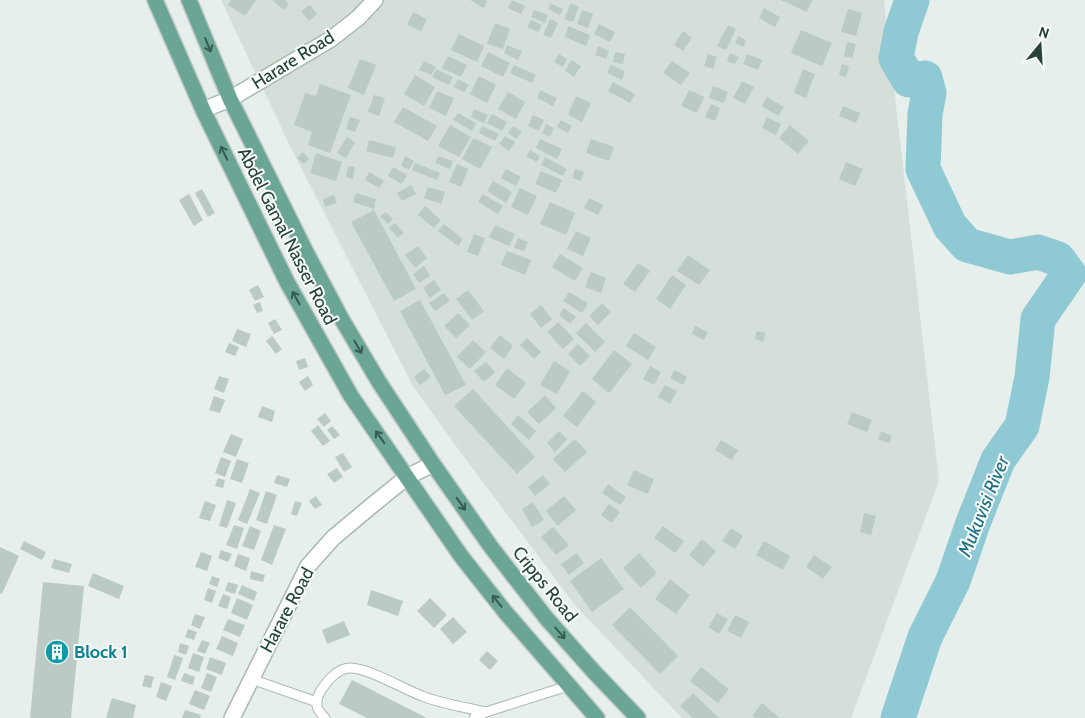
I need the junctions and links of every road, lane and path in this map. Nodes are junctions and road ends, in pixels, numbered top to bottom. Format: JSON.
{"nodes":[{"id":1,"x":156,"y":0,"type":"edge"},
{"id":2,"x":189,"y":0,"type":"edge"},
{"id":3,"x":375,"y":0,"type":"edge"},
{"id":4,"x":230,"y":99,"type":"junction"},
{"id":5,"x":203,"y":110,"type":"junction"},
{"id":6,"x":433,"y":464,"type":"junction"},
{"id":7,"x":408,"y":477,"type":"junction"},
{"id":8,"x":251,"y":679,"type":"junction"},
{"id":9,"x":568,"y":686,"type":"junction"},
{"id":10,"x":317,"y":702,"type":"junction"},
{"id":11,"x":486,"y":712,"type":"junction"},
{"id":12,"x":232,"y":718,"type":"edge"},
{"id":13,"x":325,"y":718,"type":"edge"},
{"id":14,"x":474,"y":718,"type":"edge"},
{"id":15,"x":596,"y":718,"type":"edge"},
{"id":16,"x":638,"y":718,"type":"edge"}],
"edges":[{"from":1,"to":5,"type":"main road","name":"Abdel Gamal Nasser Road"},
{"from":2,"to":4,"type":"main road","name":"Abdel Gamal Nasser Road","one_way":true},
{"from":3,"to":4,"type":"street","name":"Harare Road"},
{"from":4,"to":5,"type":"street","name":"Harare Road"},
{"from":4,"to":6,"type":"main road","name":"Abdel Gamal Nasser Road","one_way":true},
{"from":7,"to":5,"type":"main road","name":"Abdel Gamal Nasser Road","one_way":true},
{"from":6,"to":7,"type":"street","name":"Harare Road"},
{"from":6,"to":16,"type":"main road","name":"Cripps Road","one_way":true},
{"from":7,"to":8,"type":"street","name":"Harare Road"},
{"from":9,"to":7,"type":"main road","one_way":true},
{"from":8,"to":10,"type":"lane"},
{"from":8,"to":12,"type":"street","name":"Harare Road"},
{"from":9,"to":11,"type":"lane"},
{"from":9,"to":15,"type":"main road"},
{"from":10,"to":11,"type":"lane"},
{"from":10,"to":13,"type":"lane"},
{"from":11,"to":14,"type":"lane"}]}
